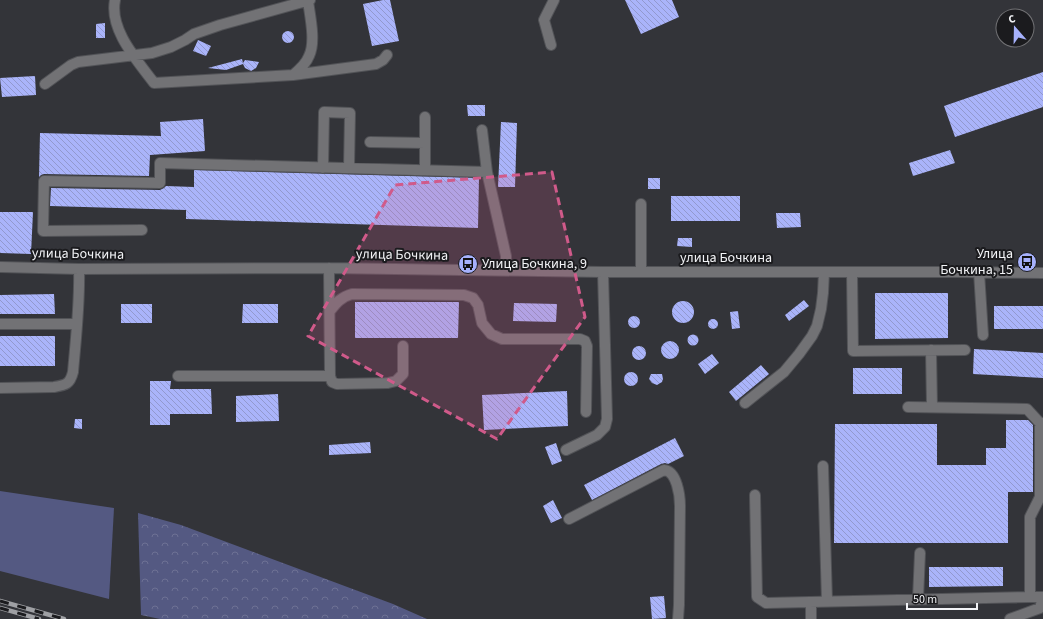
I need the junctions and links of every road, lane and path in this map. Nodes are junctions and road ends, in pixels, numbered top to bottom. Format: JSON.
{"nodes":[{"id":1,"x":114,"y":0,"type":"edge"},
{"id":2,"x":309,"y":0,"type":"edge"},
{"id":3,"x":554,"y":0,"type":"edge"},
{"id":4,"x":551,"y":45,"type":"dead end"},
{"id":5,"x":387,"y":55,"type":"dead end"},
{"id":6,"x":134,"y":56,"type":"junction"},
{"id":7,"x":293,"y":75,"type":"junction"},
{"id":8,"x":44,"y":84,"type":"dead end"},
{"id":9,"x":425,"y":117,"type":"dead end"},
{"id":10,"x":482,"y":130,"type":"dead end"},
{"id":11,"x":370,"y":142,"type":"dead end"},
{"id":12,"x":425,"y":143,"type":"junction"},
{"id":13,"x":324,"y":168,"type":"junction"},
{"id":14,"x":349,"y":168,"type":"junction"},
{"id":15,"x":425,"y":170,"type":"junction"},
{"id":16,"x":487,"y":172,"type":"junction"},
{"id":17,"x":641,"y":204,"type":"dead end"},
{"id":18,"x":142,"y":230,"type":"dead end"},
{"id":19,"x":0,"y":267,"type":"edge"},
{"id":20,"x":329,"y":268,"type":"junction"},
{"id":21,"x":79,"y":269,"type":"junction"},
{"id":22,"x":506,"y":270,"type":"junction"},
{"id":23,"x":603,"y":272,"type":"junction"},
{"id":24,"x":641,"y":272,"type":"junction"},
{"id":25,"x":824,"y":272,"type":"junction"},
{"id":26,"x":852,"y":272,"type":"junction"},
{"id":27,"x":979,"y":272,"type":"junction"},
{"id":28,"x":1043,"y":273,"type":"edge"},
{"id":29,"x":330,"y":311,"type":"junction"},
{"id":30,"x":0,"y":324,"type":"edge"},
{"id":31,"x":77,"y":324,"type":"junction"},
{"id":32,"x":982,"y":335,"type":"dead end"},
{"id":33,"x":403,"y":346,"type":"dead end"},
{"id":34,"x":931,"y":350,"type":"junction"},
{"id":35,"x":964,"y":350,"type":"dead end"},
{"id":36,"x":178,"y":376,"type":"dead end"},
{"id":37,"x":330,"y":376,"type":"junction"},
{"id":38,"x":0,"y":388,"type":"edge"},
{"id":39,"x":745,"y":403,"type":"dead end"},
{"id":40,"x":908,"y":407,"type":"dead end"},
{"id":41,"x":932,"y":407,"type":"junction"},
{"id":42,"x":586,"y":412,"type":"dead end"},
{"id":43,"x":1042,"y":423,"type":"edge"},
{"id":44,"x":566,"y":450,"type":"dead end"},
{"id":45,"x":823,"y":466,"type":"dead end"},
{"id":46,"x":755,"y":495,"type":"dead end"},
{"id":47,"x":569,"y":519,"type":"dead end"},
{"id":48,"x":920,"y":553,"type":"dead end"},
{"id":49,"x":1030,"y":597,"type":"junction"},
{"id":50,"x":1043,"y":597,"type":"edge"},
{"id":51,"x":918,"y":599,"type":"junction"},
{"id":52,"x":827,"y":601,"type":"junction"},
{"id":53,"x":811,"y":602,"type":"junction"},
{"id":54,"x":678,"y":619,"type":"edge"},
{"id":55,"x":811,"y":619,"type":"edge"},
{"id":56,"x":1010,"y":619,"type":"edge"}],
"edges":[{"from":1,"to":6,"type":"street"},
{"from":2,"to":6,"type":"street"},
{"from":2,"to":7,"type":"street"},
{"from":3,"to":4,"type":"street"},
{"from":5,"to":7,"type":"street"},
{"from":6,"to":7,"type":"street"},
{"from":6,"to":8,"type":"street"},
{"from":9,"to":12,"type":"street"},
{"from":10,"to":16,"type":"street"},
{"from":11,"to":12,"type":"street"},
{"from":12,"to":15,"type":"street"},
{"from":13,"to":14,"type":"street"},
{"from":13,"to":14,"type":"street"},
{"from":13,"to":18,"type":"street"},
{"from":14,"to":15,"type":"street"},
{"from":15,"to":16,"type":"street"},
{"from":16,"to":22,"type":"street"},
{"from":17,"to":24,"type":"street"},
{"from":19,"to":21,"type":"street","name":"улица Бочкина"},
{"from":20,"to":21,"type":"street","name":"улица Бочкина"},
{"from":20,"to":22,"type":"street","name":"улица Бочкина"},
{"from":20,"to":29,"type":"street"},
{"from":21,"to":31,"type":"street"},
{"from":22,"to":23,"type":"street","name":"улица Бочкина"},
{"from":23,"to":24,"type":"street","name":"улица Бочкина"},
{"from":23,"to":44,"type":"street"},
{"from":24,"to":25,"type":"street","name":"улица Бочкина"},
{"from":25,"to":26,"type":"street","name":"улица Бочкина"},
{"from":25,"to":39,"type":"street"},
{"from":26,"to":27,"type":"street","name":"улица Бочкина"},
{"from":26,"to":34,"type":"street"},
{"from":27,"to":28,"type":"street","name":"улица Бочкина"},
{"from":27,"to":32,"type":"street"},
{"from":29,"to":37,"type":"street"},
{"from":29,"to":42,"type":"street"},
{"from":30,"to":31,"type":"street"},
{"from":31,"to":38,"type":"street"},
{"from":33,"to":37,"type":"street"},
{"from":34,"to":35,"type":"street"},
{"from":34,"to":41,"type":"street"},
{"from":36,"to":37,"type":"street"},
{"from":40,"to":41,"type":"street"},
{"from":41,"to":43,"type":"street"},
{"from":43,"to":49,"type":"street"},
{"from":45,"to":52,"type":"street"},
{"from":46,"to":53,"type":"street"},
{"from":47,"to":54,"type":"street"},
{"from":48,"to":51,"type":"street"},
{"from":49,"to":50,"type":"street"},
{"from":49,"to":51,"type":"street"},
{"from":50,"to":56,"type":"street"},
{"from":51,"to":52,"type":"street"},
{"from":52,"to":53,"type":"street"},
{"from":53,"to":55,"type":"street"}]}
